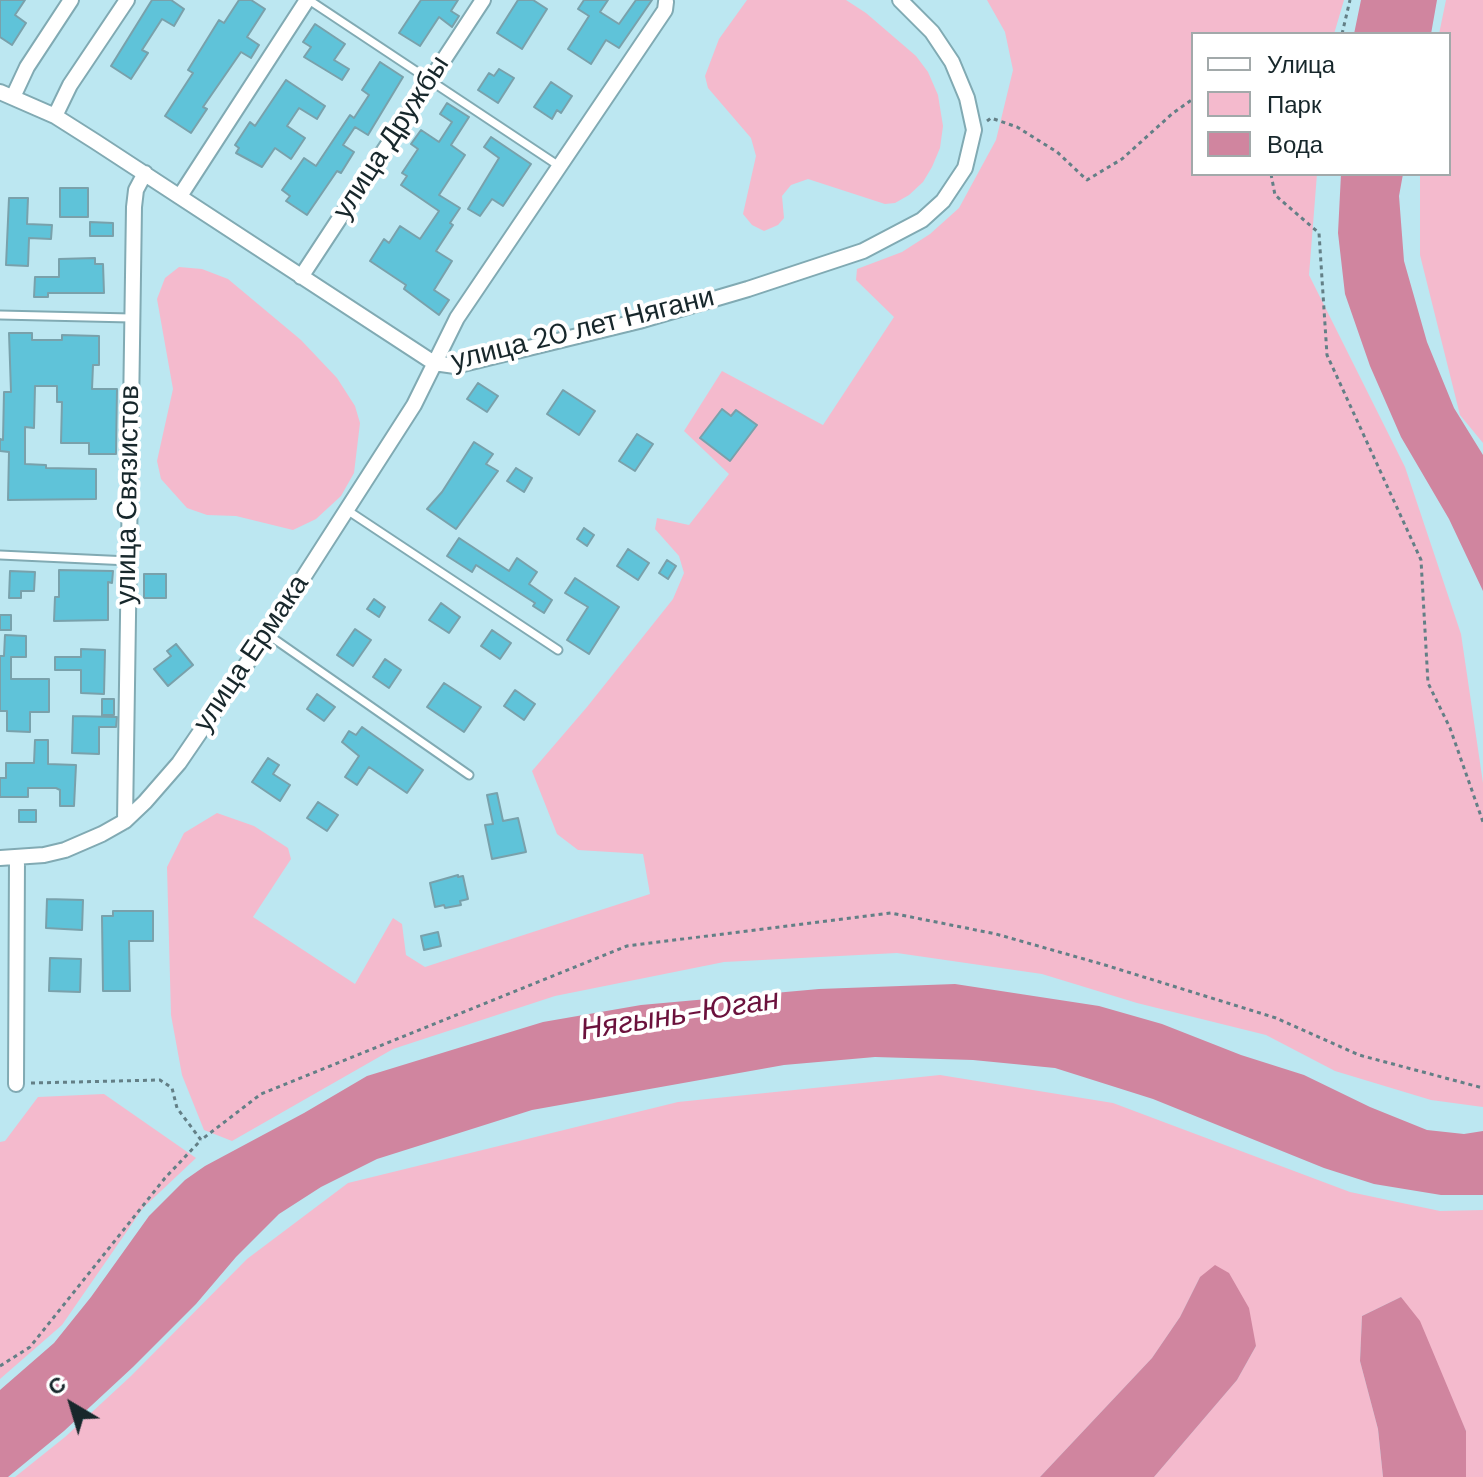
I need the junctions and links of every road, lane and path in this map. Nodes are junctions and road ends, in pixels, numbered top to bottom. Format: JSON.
{"nodes":[{"id":1,"x":71,"y":0,"type":"edge"},
{"id":2,"x":127,"y":0,"type":"edge"},
{"id":3,"x":308,"y":0,"type":"edge"},
{"id":4,"x":483,"y":0,"type":"edge"},
{"id":5,"x":900,"y":0,"type":"edge"},
{"id":6,"x":1350,"y":0,"type":"edge"},
{"id":7,"x":665,"y":1,"type":"edge"},
{"id":8,"x":1342,"y":32,"type":"edge"},
{"id":9,"x":429,"y":80,"type":"junction"},
{"id":10,"x":7,"y":94,"type":"edge"},
{"id":11,"x":1191,"y":100,"type":"edge"},
{"id":12,"x":55,"y":116,"type":"junction"},
{"id":13,"x":974,"y":130,"type":"junction"},
{"id":14,"x":559,"y":166,"type":"junction"},
{"id":15,"x":145,"y":173,"type":"junction"},
{"id":16,"x":1271,"y":176,"type":"edge"},
{"id":17,"x":180,"y":196,"type":"junction"},
{"id":18,"x":301,"y":277,"type":"junction"},
{"id":19,"x":0,"y":315,"type":"edge"},
{"id":20,"x":131,"y":318,"type":"junction"},
{"id":21,"x":434,"y":363,"type":"junction"},
{"id":22,"x":347,"y":510,"type":"junction"},
{"id":23,"x":0,"y":555,"type":"edge"},
{"id":24,"x":129,"y":561,"type":"junction"},
{"id":25,"x":267,"y":634,"type":"junction"},
{"id":26,"x":558,"y":650,"type":"dead end"},
{"id":27,"x":469,"y":775,"type":"dead end"},
{"id":28,"x":125,"y":821,"type":"junction"},
{"id":29,"x":1483,"y":822,"type":"edge"},
{"id":30,"x":17,"y":857,"type":"junction"},
{"id":31,"x":0,"y":858,"type":"edge"},
{"id":32,"x":16,"y":1084,"type":"joint"},
{"id":33,"x":1483,"y":1088,"type":"edge"},
{"id":34,"x":201,"y":1140,"type":"junction"},
{"id":35,"x":0,"y":1366,"type":"edge"}],
"edges":[{"from":1,"to":10,"type":"street"},
{"from":2,"to":12,"type":"street"},
{"from":3,"to":9,"type":"lane"},
{"from":3,"to":17,"type":"street"},
{"from":4,"to":9,"type":"street","name":"улица Дружбы"},
{"from":5,"to":13,"type":"street","name":"улица 20 лет Нягани"},
{"from":6,"to":8,"type":"path"},
{"from":7,"to":14,"type":"street","name":"улица Ермака"},
{"from":9,"to":14,"type":"lane"},
{"from":9,"to":18,"type":"street","name":"улица Дружбы"},
{"from":10,"to":12,"type":"street","name":"улица 20 лет Нягани"},
{"from":11,"to":13,"type":"path"},
{"from":12,"to":15,"type":"street","name":"улица 20 лет Нягани"},
{"from":13,"to":21,"type":"street","name":"улица 20 лет Нягани"},
{"from":14,"to":21,"type":"street","name":"улица Ермака"},
{"from":15,"to":17,"type":"street","name":"улица 20 лет Нягани"},
{"from":15,"to":20,"type":"street","name":"улица Связистов"},
{"from":16,"to":29,"type":"path"},
{"from":17,"to":18,"type":"street","name":"улица 20 лет Нягани"},
{"from":18,"to":21,"type":"street","name":"улица 20 лет Нягани"},
{"from":19,"to":20,"type":"lane"},
{"from":20,"to":24,"type":"street","name":"улица Связистов"},
{"from":21,"to":22,"type":"street","name":"улица Ермака"},
{"from":22,"to":25,"type":"street","name":"улица Ермака"},
{"from":22,"to":26,"type":"lane"},
{"from":23,"to":24,"type":"lane"},
{"from":24,"to":28,"type":"street","name":"улица Связистов"},
{"from":25,"to":27,"type":"lane"},
{"from":25,"to":28,"type":"street","name":"улица Ермака"},
{"from":28,"to":30,"type":"street","name":"улица Ермака"},
{"from":30,"to":31,"type":"street","name":"улица Ермака"},
{"from":30,"to":32,"type":"street"},
{"from":32,"to":34,"type":"path"},
{"from":33,"to":34,"type":"path"},
{"from":34,"to":35,"type":"path"}]}
